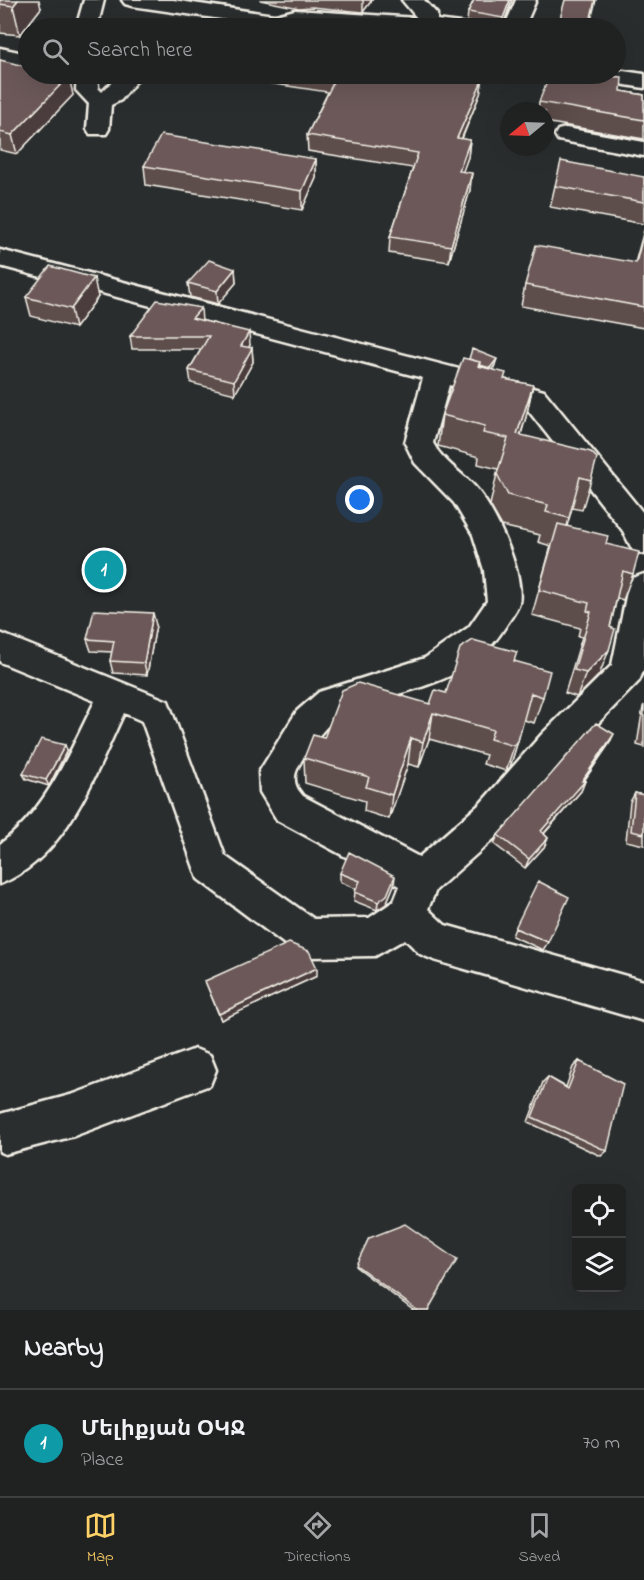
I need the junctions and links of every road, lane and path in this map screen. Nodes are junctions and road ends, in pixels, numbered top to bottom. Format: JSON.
{"nodes":[{"id":1,"x":94,"y":0,"type":"edge"},
{"id":2,"x":132,"y":0,"type":"edge"},
{"id":3,"x":412,"y":0,"type":"edge"},
{"id":4,"x":526,"y":0,"type":"edge"},
{"id":5,"x":89,"y":18,"type":"edge"},
{"id":6,"x":255,"y":18,"type":"edge"},
{"id":7,"x":287,"y":18,"type":"edge"},
{"id":8,"x":317,"y":18,"type":"edge"},
{"id":9,"x":427,"y":18,"type":"edge"},
{"id":10,"x":518,"y":18,"type":"edge"},
{"id":11,"x":0,"y":54,"type":"edge"},
{"id":12,"x":18,"y":58,"type":"edge"},
{"id":13,"x":626,"y":78,"type":"edge"},
{"id":14,"x":644,"y":81,"type":"edge"},
{"id":15,"x":87,"y":84,"type":"edge"},
{"id":16,"x":122,"y":84,"type":"edge"},
{"id":17,"x":100,"y":102,"type":"junction"},
{"id":18,"x":98,"y":129,"type":"dead end"},
{"id":19,"x":566,"y":135,"type":"dead end"},
{"id":20,"x":644,"y":149,"type":"edge"},
{"id":21,"x":0,"y":258,"type":"edge"},
{"id":22,"x":438,"y":373,"type":"junction"},
{"id":23,"x":644,"y":542,"type":"edge"},
{"id":24,"x":644,"y":587,"type":"edge"},
{"id":25,"x":0,"y":647,"type":"edge"},
{"id":26,"x":116,"y":694,"type":"junction"},
{"id":27,"x":0,"y":866,"type":"edge"},
{"id":28,"x":422,"y":878,"type":"junction"},
{"id":29,"x":407,"y":914,"type":"junction"},
{"id":30,"x":644,"y":1001,"type":"edge"},
{"id":31,"x":195,"y":1070,"type":"dead end"},
{"id":32,"x":5,"y":1133,"type":"dead end"}],
"edges":[{"from":1,"to":5,"type":"street"},
{"from":2,"to":6,"type":"street"},
{"from":3,"to":9,"type":"street"},
{"from":4,"to":10,"type":"street"},
{"from":7,"to":8,"type":"street"},
{"from":11,"to":12,"type":"street"},
{"from":13,"to":14,"type":"street"},
{"from":15,"to":17,"type":"street"},
{"from":16,"to":17,"type":"street"},
{"from":17,"to":18,"type":"street"},
{"from":19,"to":20,"type":"street"},
{"from":21,"to":22,"type":"street"},
{"from":22,"to":23,"type":"street"},
{"from":22,"to":28,"type":"street"},
{"from":24,"to":28,"type":"street"},
{"from":25,"to":26,"type":"street"},
{"from":26,"to":27,"type":"street"},
{"from":26,"to":29,"type":"street"},
{"from":28,"to":29,"type":"street"},
{"from":29,"to":30,"type":"street"},
{"from":31,"to":32,"type":"street"}]}
